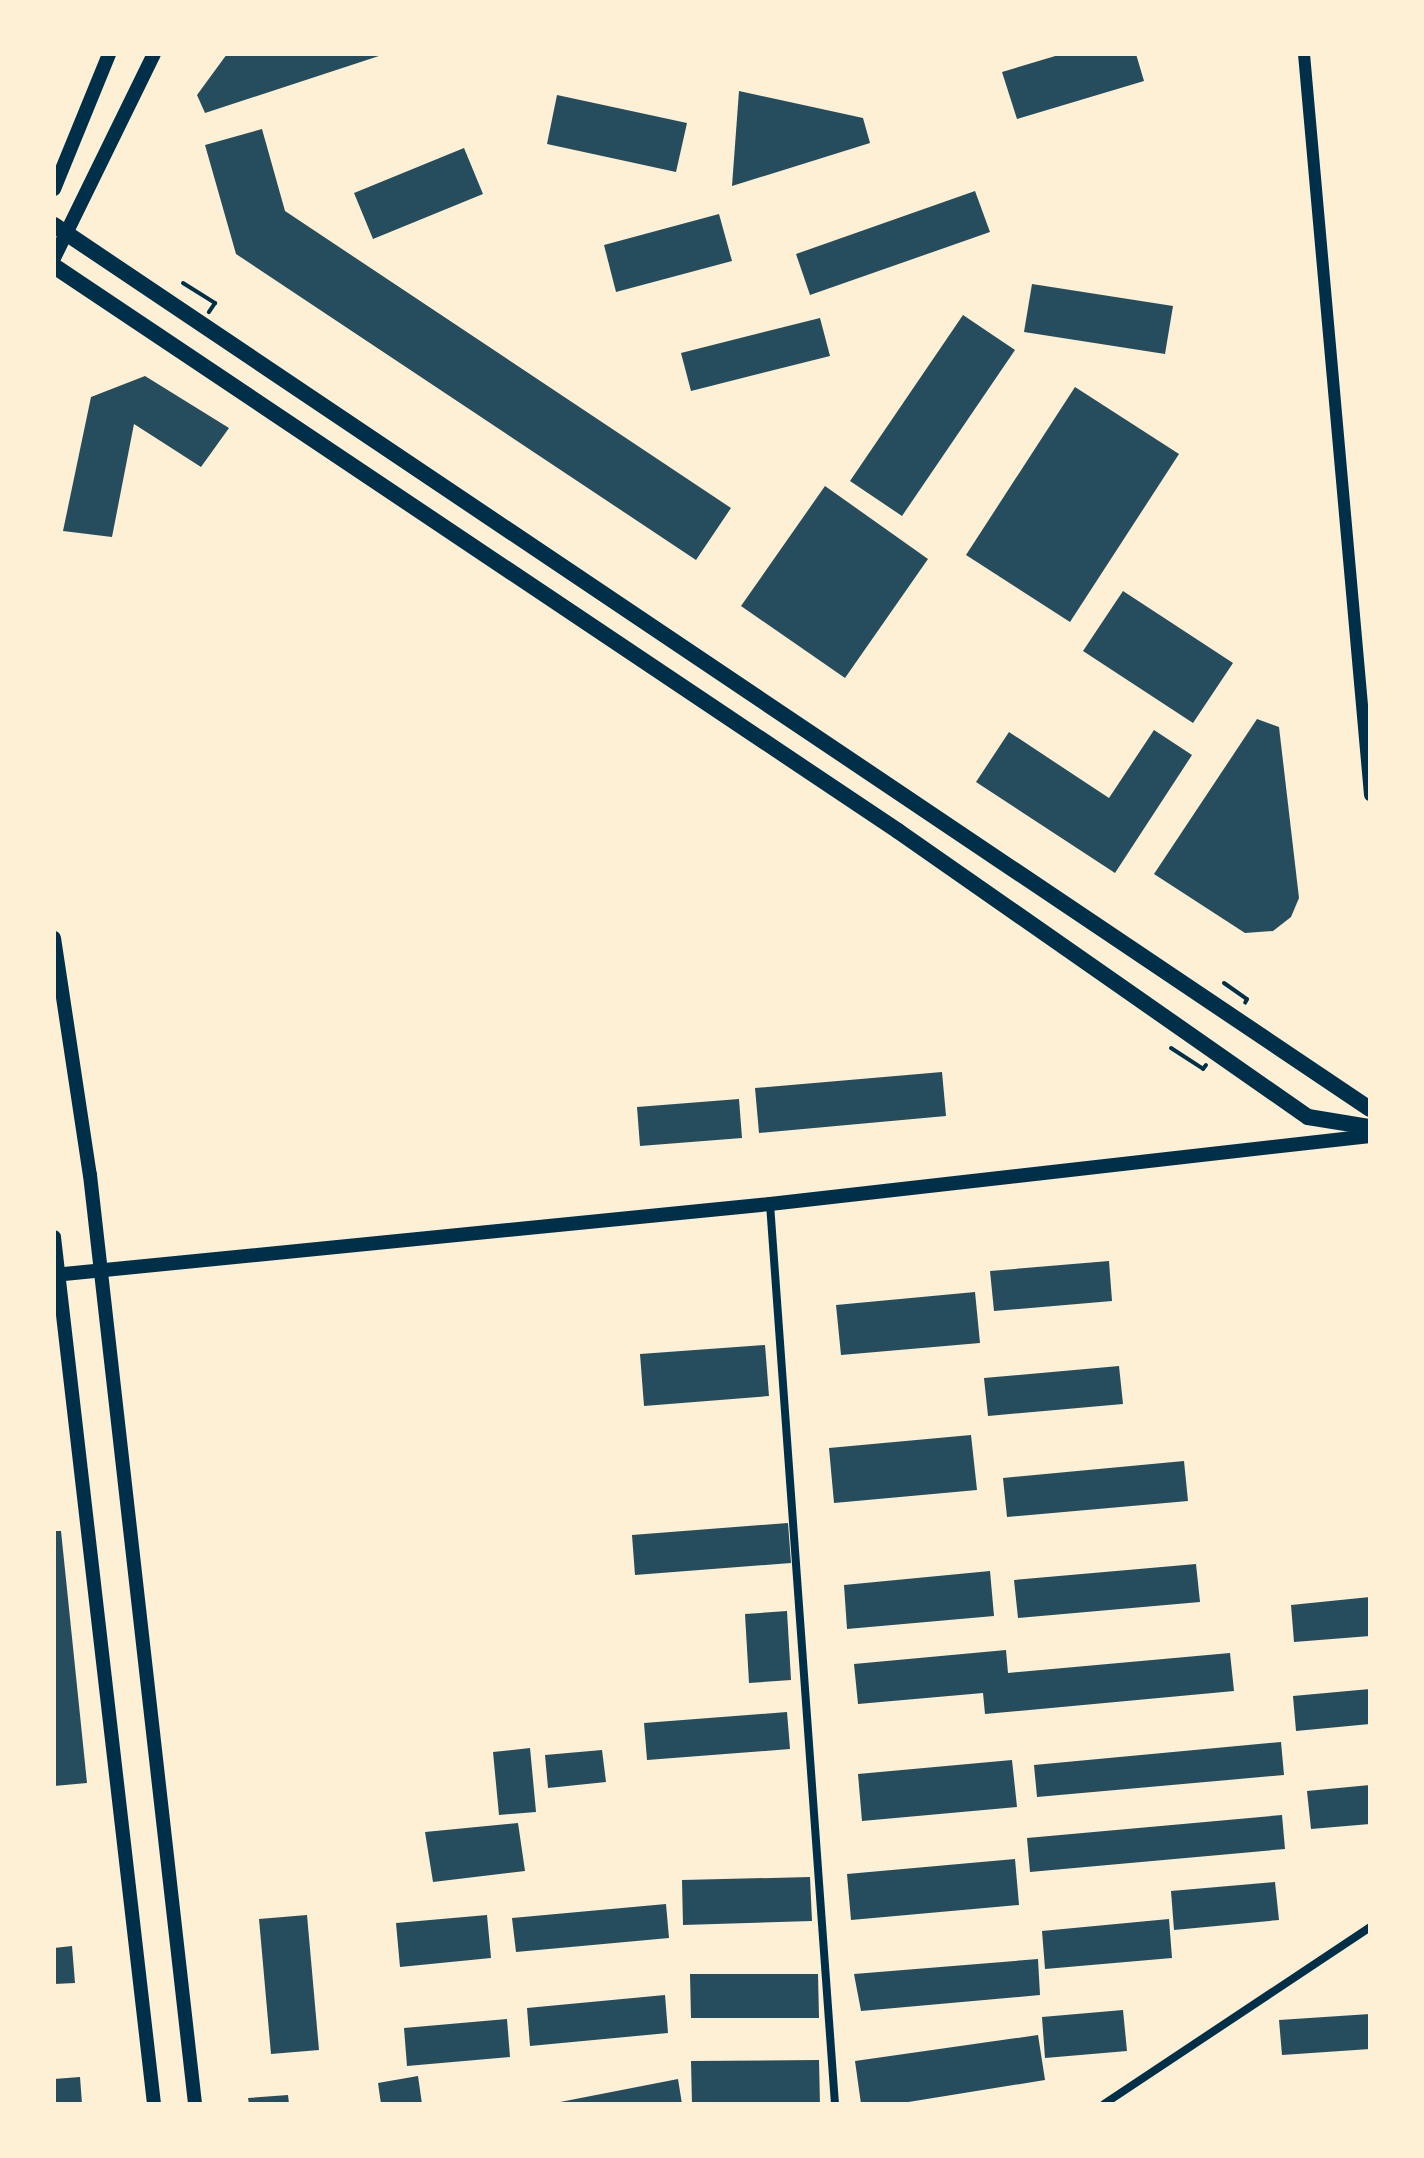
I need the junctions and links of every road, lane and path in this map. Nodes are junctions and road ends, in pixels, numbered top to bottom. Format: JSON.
{"nodes":[{"id":1,"x":109,"y":54,"type":"edge"},
{"id":2,"x":154,"y":54,"type":"edge"},
{"id":3,"x":1304,"y":54,"type":"edge"},
{"id":4,"x":54,"y":189,"type":"edge"},
{"id":5,"x":60,"y":229,"type":"edge"},
{"id":6,"x":54,"y":258,"type":"edge"},
{"id":7,"x":54,"y":266,"type":"edge"},
{"id":8,"x":183,"y":283,"type":"dead end"},
{"id":9,"x":215,"y":303,"type":"dead end"},
{"id":10,"x":1370,"y":795,"type":"edge"},
{"id":11,"x":54,"y":938,"type":"edge"},
{"id":12,"x":1224,"y":983,"type":"dead end"},
{"id":13,"x":1247,"y":999,"type":"dead end"},
{"id":14,"x":1171,"y":1048,"type":"dead end"},
{"id":15,"x":1203,"y":1069,"type":"dead end"},
{"id":16,"x":1370,"y":1109,"type":"edge"},
{"id":17,"x":1370,"y":1127,"type":"edge"},
{"id":18,"x":1370,"y":1136,"type":"edge"},
{"id":19,"x":770,"y":1204,"type":"junction"},
{"id":20,"x":54,"y":1237,"type":"edge"},
{"id":21,"x":98,"y":1270,"type":"junction"},
{"id":22,"x":56,"y":1275,"type":"edge"},
{"id":23,"x":1370,"y":1927,"type":"edge"},
{"id":24,"x":154,"y":2104,"type":"edge"},
{"id":25,"x":195,"y":2104,"type":"edge"},
{"id":26,"x":835,"y":2104,"type":"edge"},
{"id":27,"x":1104,"y":2104,"type":"edge"}],
"edges":[{"from":1,"to":4,"type":"main road"},
{"from":2,"to":5,"type":"main road"},
{"from":3,"to":10,"type":"street"},
{"from":5,"to":6,"type":"main road"},
{"from":5,"to":16,"type":"main road"},
{"from":7,"to":17,"type":"main road"},
{"from":8,"to":9,"type":"path"},
{"from":11,"to":21,"type":"main road"},
{"from":12,"to":13,"type":"path"},
{"from":14,"to":15,"type":"path"},
{"from":18,"to":19,"type":"main road"},
{"from":19,"to":21,"type":"main road"},
{"from":19,"to":26,"type":"street"},
{"from":20,"to":22,"type":"main road"},
{"from":21,"to":22,"type":"main road"},
{"from":21,"to":25,"type":"main road"},
{"from":22,"to":24,"type":"main road"},
{"from":23,"to":27,"type":"street"}]}
